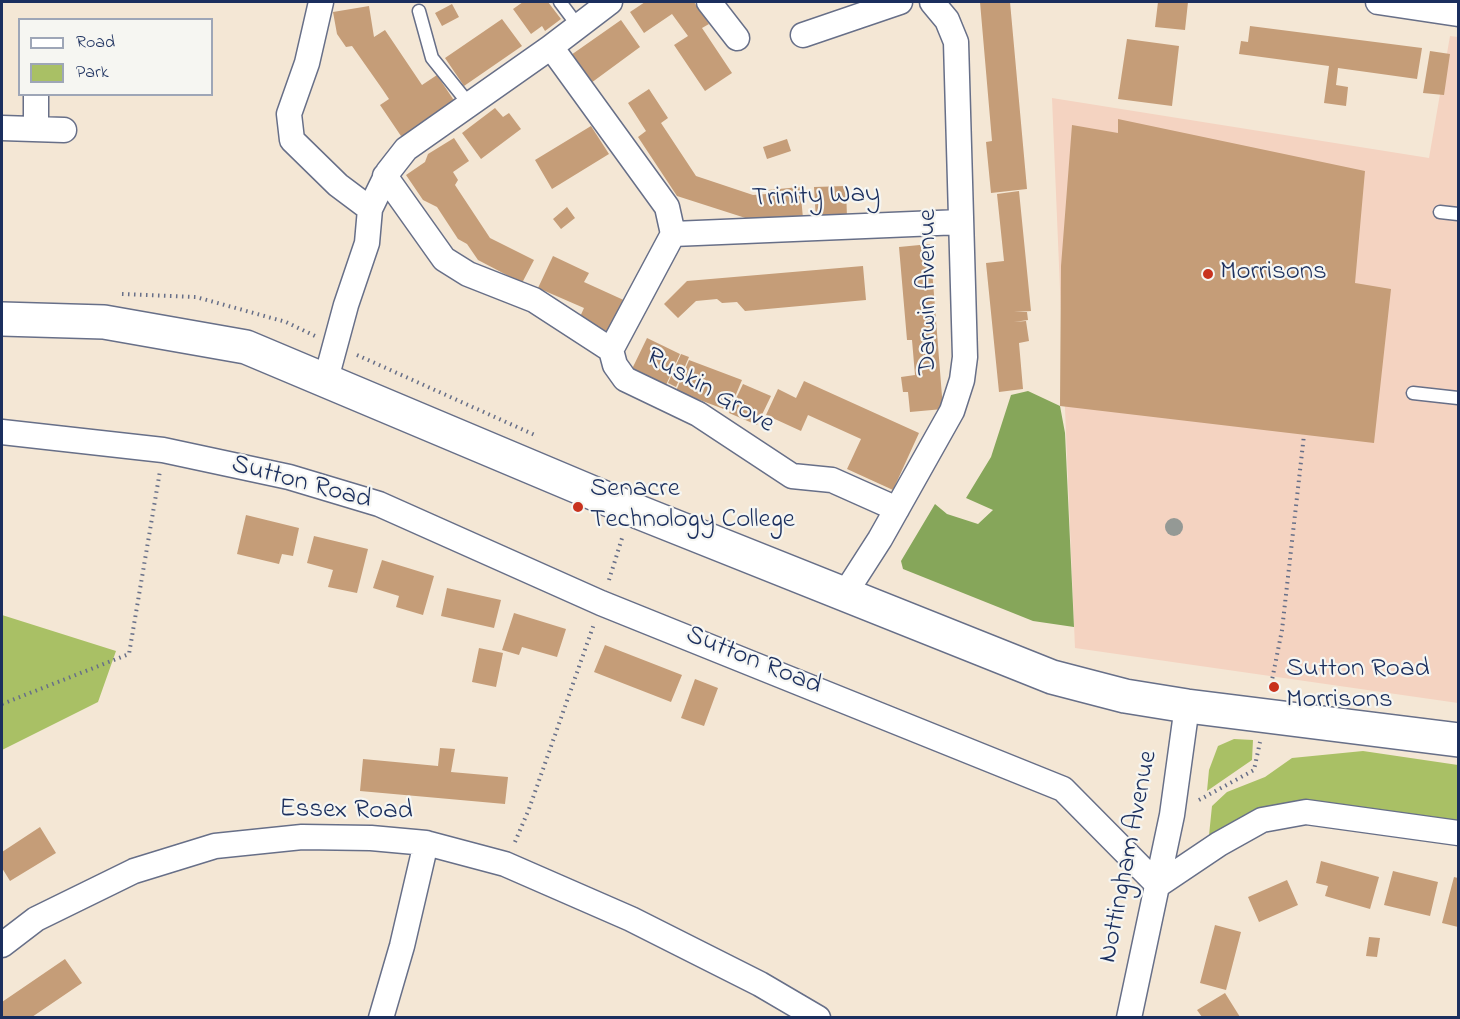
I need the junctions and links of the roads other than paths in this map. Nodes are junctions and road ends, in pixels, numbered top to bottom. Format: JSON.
{"nodes":[{"id":1,"x":321,"y":2,"type":"edge"},
{"id":2,"x":560,"y":2,"type":"edge"},
{"id":3,"x":610,"y":2,"type":"edge"},
{"id":4,"x":709,"y":2,"type":"edge"},
{"id":5,"x":900,"y":2,"type":"edge"},
{"id":6,"x":932,"y":2,"type":"edge"},
{"id":7,"x":1378,"y":2,"type":"edge"},
{"id":8,"x":419,"y":11,"type":"dead end"},
{"id":9,"x":1458,"y":14,"type":"edge"},
{"id":10,"x":578,"y":26,"type":"junction"},
{"id":11,"x":803,"y":35,"type":"dead end"},
{"id":12,"x":737,"y":38,"type":"dead end"},
{"id":13,"x":551,"y":47,"type":"junction"},
{"id":14,"x":36,"y":96,"type":"edge"},
{"id":15,"x":469,"y":104,"type":"junction"},
{"id":16,"x":2,"y":128,"type":"edge"},
{"id":17,"x":36,"y":129,"type":"junction"},
{"id":18,"x":64,"y":130,"type":"dead end"},
{"id":19,"x":385,"y":176,"type":"junction"},
{"id":20,"x":370,"y":209,"type":"junction"},
{"id":21,"x":1440,"y":212,"type":"dead end"},
{"id":22,"x":1458,"y":214,"type":"edge"},
{"id":23,"x":962,"y":222,"type":"junction"},
{"id":24,"x":673,"y":234,"type":"junction"},
{"id":25,"x":2,"y":319,"type":"edge"},
{"id":26,"x":611,"y":350,"type":"junction"},
{"id":27,"x":326,"y":379,"type":"junction"},
{"id":28,"x":1413,"y":393,"type":"dead end"},
{"id":29,"x":1458,"y":398,"type":"edge"},
{"id":30,"x":2,"y":432,"type":"edge"},
{"id":31,"x":897,"y":509,"type":"junction"},
{"id":32,"x":844,"y":595,"type":"junction"},
{"id":33,"x":1187,"y":706,"type":"junction"},
{"id":34,"x":1458,"y":740,"type":"edge"},
{"id":35,"x":1458,"y":833,"type":"edge"},
{"id":36,"x":426,"y":843,"type":"junction"},
{"id":37,"x":1158,"y":885,"type":"junction"},
{"id":38,"x":2,"y":945,"type":"edge"},
{"id":39,"x":381,"y":1017,"type":"edge"},
{"id":40,"x":818,"y":1017,"type":"edge"},
{"id":41,"x":1130,"y":1017,"type":"edge"}],
"edges":[{"from":1,"to":20,"type":"street"},
{"from":2,"to":10,"type":"lane"},
{"from":3,"to":10,"type":"street"},
{"from":4,"to":12,"type":"street"},
{"from":5,"to":11,"type":"street"},
{"from":6,"to":23,"type":"street","name":"Darwin Avenue"},
{"from":7,"to":9,"type":"street"},
{"from":8,"to":15,"type":"lane"},
{"from":10,"to":13,"type":"street"},
{"from":13,"to":15,"type":"street"},
{"from":13,"to":24,"type":"street"},
{"from":14,"to":17,"type":"street"},
{"from":15,"to":19,"type":"street"},
{"from":16,"to":17,"type":"street"},
{"from":17,"to":18,"type":"street"},
{"from":19,"to":20,"type":"street"},
{"from":19,"to":26,"type":"street","name":"Ruskin Grove"},
{"from":20,"to":27,"type":"street"},
{"from":21,"to":22,"type":"lane"},
{"from":23,"to":24,"type":"street","name":"Trinity Way"},
{"from":23,"to":31,"type":"street","name":"Darwin Avenue"},
{"from":24,"to":26,"type":"street"},
{"from":25,"to":27,"type":"main road"},
{"from":26,"to":31,"type":"street","name":"Ruskin Grove"},
{"from":27,"to":32,"type":"main road"},
{"from":28,"to":29,"type":"lane"},
{"from":30,"to":37,"type":"street","name":"Sutton Road"},
{"from":31,"to":32,"type":"street","name":"Darwin Avenue"},
{"from":32,"to":33,"type":"main road"},
{"from":33,"to":34,"type":"main road"},
{"from":33,"to":37,"type":"street","name":"Nottingham Avenue"},
{"from":35,"to":37,"type":"street"},
{"from":36,"to":38,"type":"street","name":"Essex Road"},
{"from":36,"to":39,"type":"street"},
{"from":36,"to":40,"type":"street","name":"Essex Road"},
{"from":37,"to":41,"type":"street","name":"Nottingham Avenue"}]}
